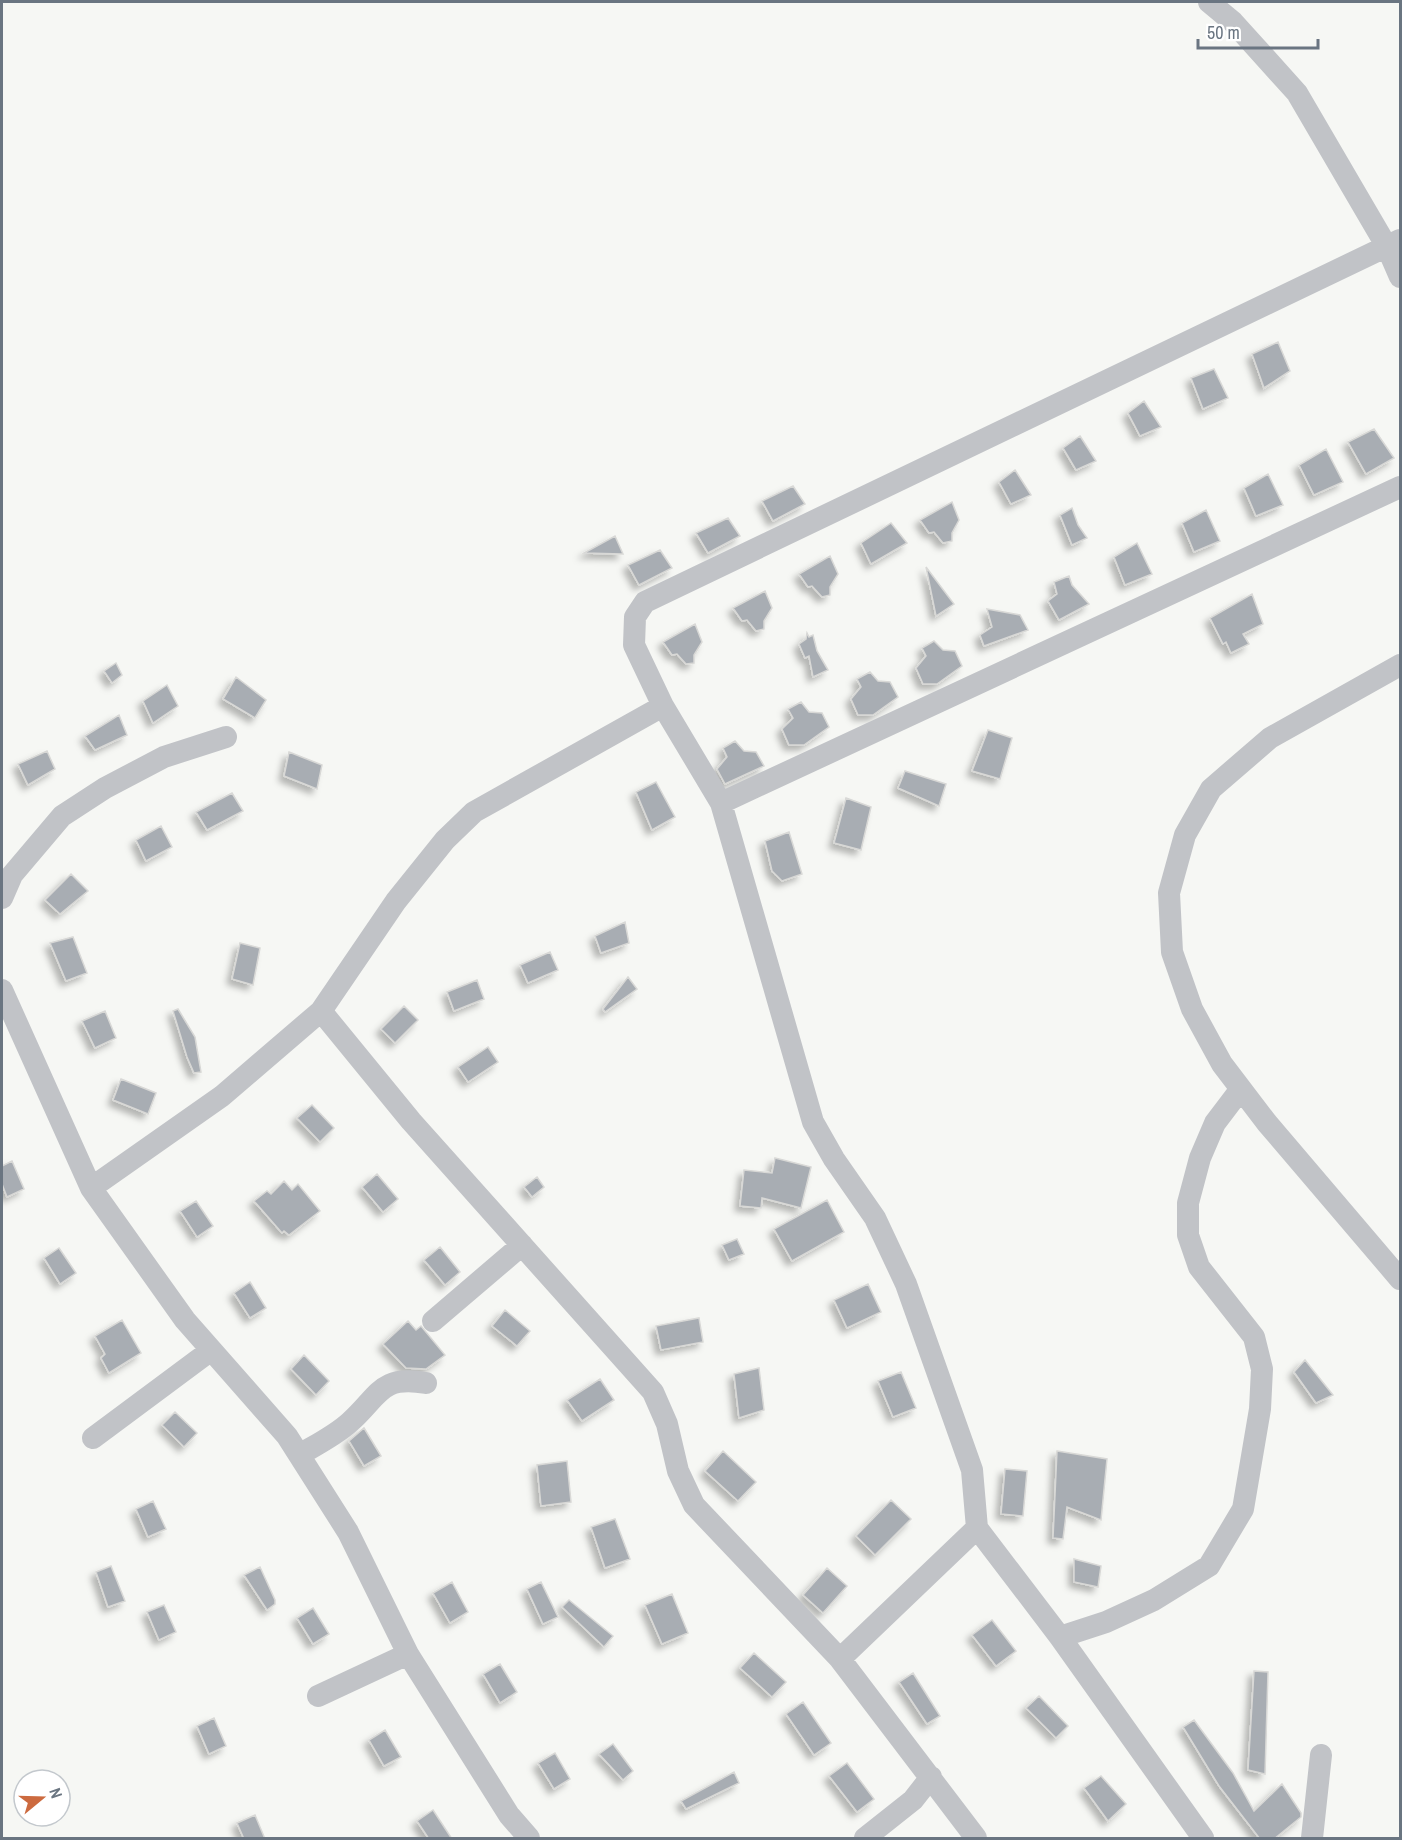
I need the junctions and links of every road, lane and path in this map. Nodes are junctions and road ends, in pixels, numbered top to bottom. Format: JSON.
{"nodes":[{"id":1,"x":1209,"y":2,"type":"edge"},
{"id":2,"x":1394,"y":244,"type":"edge"},
{"id":3,"x":1401,"y":277,"type":"edge"},
{"id":4,"x":1401,"y":487,"type":"edge"},
{"id":5,"x":1401,"y":665,"type":"edge"},
{"id":6,"x":663,"y":706,"type":"junction"},
{"id":7,"x":226,"y":737,"type":"dead end"},
{"id":8,"x":721,"y":803,"type":"junction"},
{"id":9,"x":2,"y":898,"type":"edge"},
{"id":10,"x":2,"y":990,"type":"edge"},
{"id":11,"x":321,"y":1011,"type":"junction"},
{"id":12,"x":1240,"y":1090,"type":"junction"},
{"id":13,"x":91,"y":1188,"type":"junction"},
{"id":14,"x":522,"y":1245,"type":"junction"},
{"id":15,"x":1401,"y":1279,"type":"edge"},
{"id":16,"x":433,"y":1321,"type":"dead end"},
{"id":17,"x":210,"y":1351,"type":"junction"},
{"id":18,"x":426,"y":1383,"type":"dead end"},
{"id":19,"x":93,"y":1438,"type":"dead end"},
{"id":20,"x":299,"y":1455,"type":"junction"},
{"id":21,"x":977,"y":1528,"type":"junction"},
{"id":22,"x":1060,"y":1637,"type":"junction"},
{"id":23,"x":408,"y":1654,"type":"junction"},
{"id":24,"x":840,"y":1659,"type":"junction"},
{"id":25,"x":318,"y":1696,"type":"dead end"},
{"id":26,"x":1321,"y":1755,"type":"dead end"},
{"id":27,"x":931,"y":1777,"type":"junction"},
{"id":28,"x":529,"y":1839,"type":"edge"},
{"id":29,"x":865,"y":1839,"type":"edge"},
{"id":30,"x":976,"y":1839,"type":"edge"},
{"id":31,"x":1203,"y":1839,"type":"edge"},
{"id":32,"x":1312,"y":1839,"type":"edge"}],
"edges":[{"from":1,"to":2,"type":"street"},
{"from":2,"to":3,"type":"street"},
{"from":2,"to":6,"type":"street"},
{"from":4,"to":8,"type":"street"},
{"from":5,"to":12,"type":"street"},
{"from":6,"to":8,"type":"street"},
{"from":6,"to":11,"type":"street"},
{"from":7,"to":9,"type":"street"},
{"from":8,"to":21,"type":"street"},
{"from":10,"to":13,"type":"street"},
{"from":11,"to":13,"type":"street"},
{"from":11,"to":14,"type":"street"},
{"from":12,"to":15,"type":"street"},
{"from":12,"to":22,"type":"street"},
{"from":13,"to":17,"type":"street"},
{"from":14,"to":16,"type":"street"},
{"from":14,"to":24,"type":"street"},
{"from":17,"to":19,"type":"street"},
{"from":17,"to":20,"type":"street"},
{"from":18,"to":20,"type":"street"},
{"from":20,"to":23,"type":"street"},
{"from":21,"to":22,"type":"street"},
{"from":21,"to":24,"type":"street"},
{"from":22,"to":31,"type":"street"},
{"from":23,"to":25,"type":"street"},
{"from":23,"to":28,"type":"street"},
{"from":24,"to":27,"type":"street"},
{"from":26,"to":32,"type":"street"},
{"from":27,"to":29,"type":"street"},
{"from":27,"to":30,"type":"street"}]}
